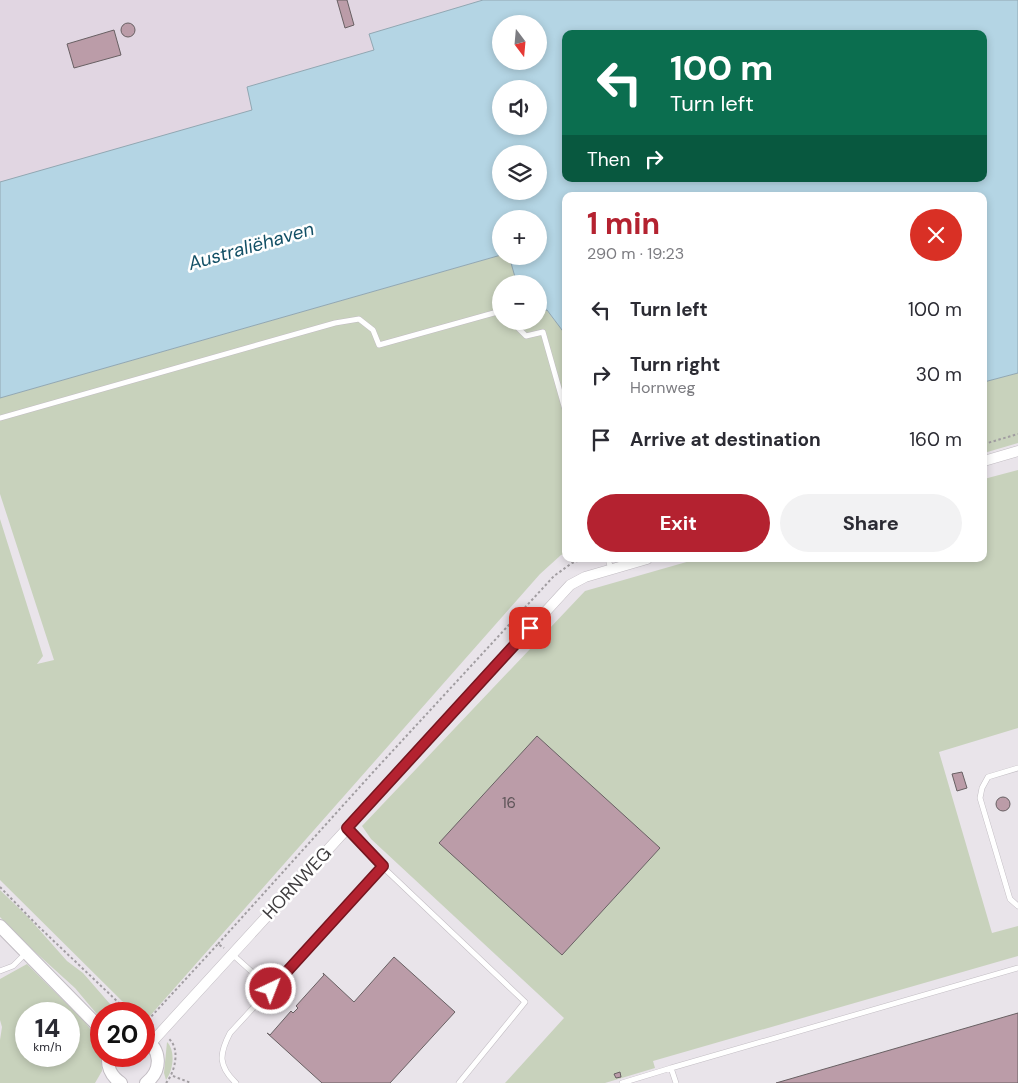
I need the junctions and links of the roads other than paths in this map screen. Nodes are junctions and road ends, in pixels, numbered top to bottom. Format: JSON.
{"nodes":[{"id":1,"x":492,"y":314,"type":"edge"},
{"id":2,"x":520,"y":330,"type":"edge"},
{"id":3,"x":562,"y":399,"type":"edge"},
{"id":4,"x":0,"y":418,"type":"edge"},
{"id":5,"x":1018,"y":451,"type":"edge"},
{"id":6,"x":987,"y":460,"type":"edge"},
{"id":7,"x":609,"y":562,"type":"edge"},
{"id":8,"x":636,"y":562,"type":"edge"},
{"id":9,"x":611,"y":569,"type":"junction"},
{"id":10,"x":1018,"y":768,"type":"edge"},
{"id":11,"x":347,"y":828,"type":"junction"},
{"id":12,"x":383,"y":866,"type":"junction"},
{"id":13,"x":1018,"y":906,"type":"edge"},
{"id":14,"x":0,"y":926,"type":"edge"},
{"id":15,"x":26,"y":953,"type":"junction"},
{"id":16,"x":232,"y":954,"type":"junction"},
{"id":17,"x":1018,"y":968,"type":"edge"},
{"id":18,"x":0,"y":971,"type":"edge"},
{"id":19,"x":271,"y":989,"type":"junction"},
{"id":20,"x":90,"y":1018,"type":"edge"},
{"id":21,"x":155,"y":1035,"type":"edge"},
{"id":22,"x":155,"y":1048,"type":"edge"},
{"id":23,"x":108,"y":1067,"type":"edge"},
{"id":24,"x":671,"y":1068,"type":"junction"},
{"id":25,"x":116,"y":1082,"type":"edge"},
{"id":26,"x":150,"y":1082,"type":"edge"},
{"id":27,"x":236,"y":1083,"type":"edge"},
{"id":28,"x":459,"y":1083,"type":"edge"},
{"id":29,"x":622,"y":1083,"type":"edge"},
{"id":30,"x":676,"y":1083,"type":"edge"}],
"edges":[{"from":1,"to":4,"type":"lane"},
{"from":2,"to":3,"type":"lane"},
{"from":5,"to":6,"type":"street"},
{"from":7,"to":9,"type":"lane"},
{"from":8,"to":9,"type":"street","name":"HORNWEG"},
{"from":9,"to":11,"type":"street","name":"HORNWEG"},
{"from":10,"to":13,"type":"lane"},
{"from":11,"to":12,"type":"lane"},
{"from":11,"to":16,"type":"street","name":"HORNWEG"},
{"from":12,"to":19,"type":"lane"},
{"from":12,"to":28,"type":"lane"},
{"from":14,"to":15,"type":"street"},
{"from":15,"to":18,"type":"lane"},
{"from":15,"to":20,"type":"street"},
{"from":16,"to":19,"type":"lane"},
{"from":16,"to":21,"type":"street","name":"HORNWEG"},
{"from":17,"to":24,"type":"lane"},
{"from":19,"to":27,"type":"lane"},
{"from":22,"to":26,"type":"street"},
{"from":23,"to":25,"type":"street"},
{"from":24,"to":29,"type":"lane"},
{"from":24,"to":30,"type":"lane"}]}
